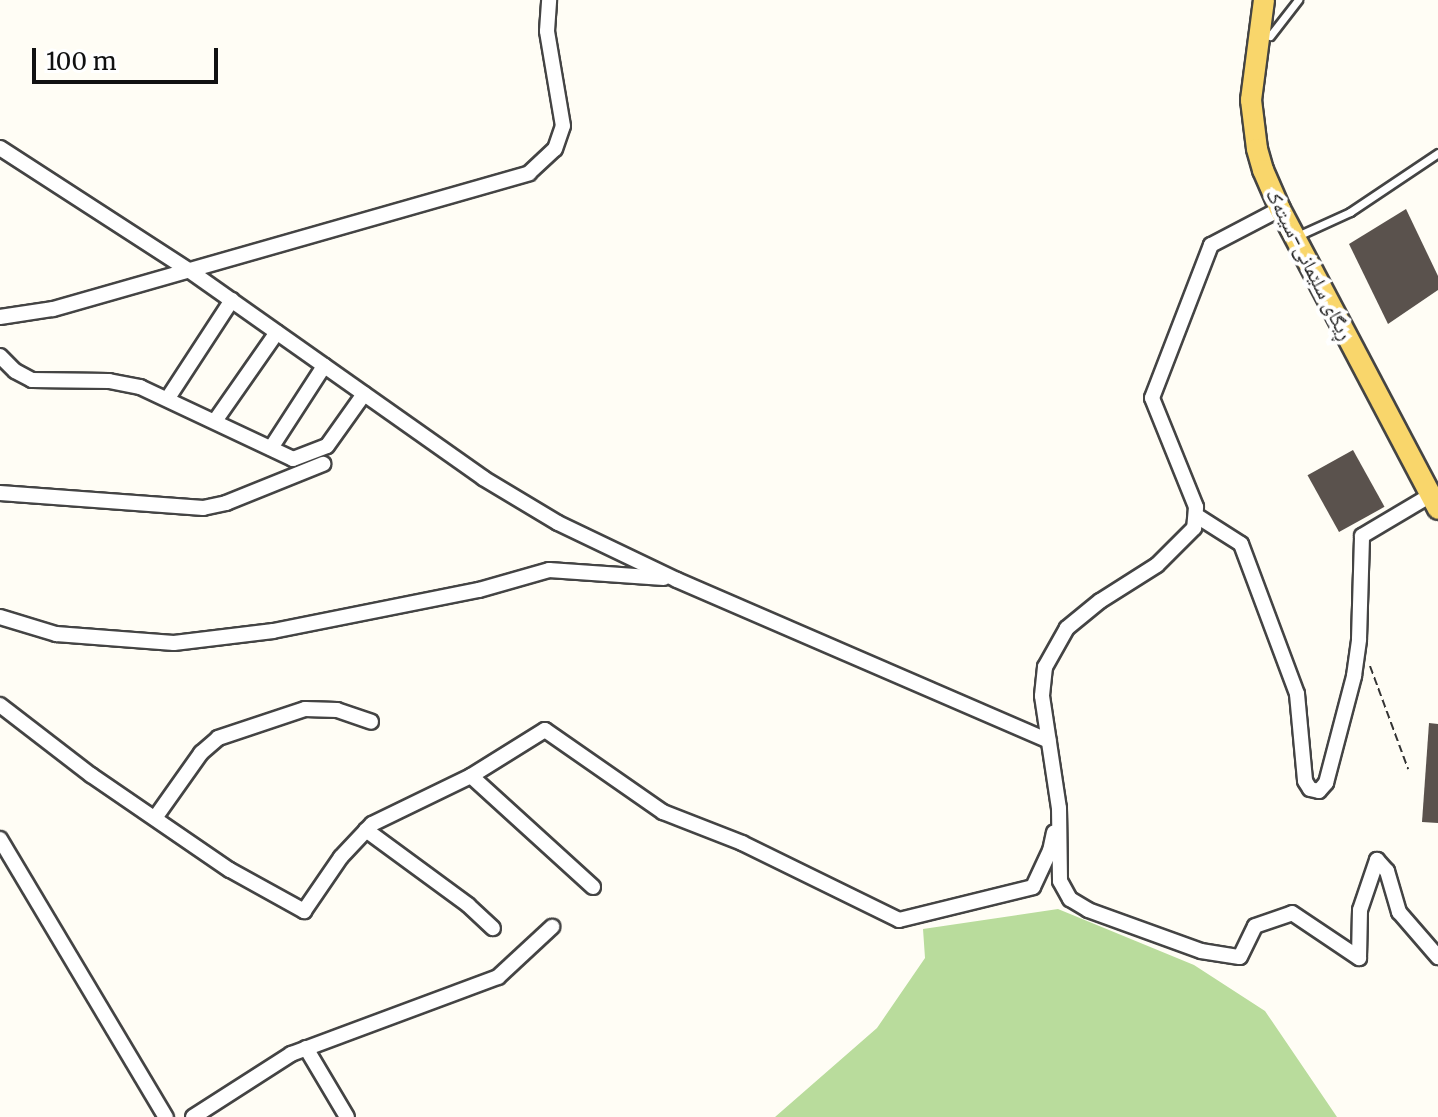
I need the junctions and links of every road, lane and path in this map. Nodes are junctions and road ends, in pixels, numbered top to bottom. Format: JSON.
{"nodes":[{"id":1,"x":549,"y":0,"type":"edge"},
{"id":2,"x":1264,"y":0,"type":"edge"},
{"id":3,"x":1278,"y":0,"type":"edge"},
{"id":4,"x":1298,"y":0,"type":"edge"},
{"id":5,"x":1270,"y":36,"type":"junction"},
{"id":6,"x":0,"y":148,"type":"edge"},
{"id":7,"x":1438,"y":153,"type":"edge"},
{"id":8,"x":1280,"y":209,"type":"junction"},
{"id":9,"x":1304,"y":233,"type":"junction"},
{"id":10,"x":190,"y":271,"type":"junction"},
{"id":11,"x":232,"y":300,"type":"junction"},
{"id":12,"x":0,"y":317,"type":"edge"},
{"id":13,"x":277,"y":332,"type":"junction"},
{"id":14,"x":0,"y":356,"type":"edge"},
{"id":15,"x":324,"y":366,"type":"junction"},
{"id":16,"x":364,"y":394,"type":"junction"},
{"id":17,"x":168,"y":398,"type":"junction"},
{"id":18,"x":215,"y":421,"type":"junction"},
{"id":19,"x":271,"y":448,"type":"junction"},
{"id":20,"x":323,"y":464,"type":"dead end"},
{"id":21,"x":2,"y":492,"type":"edge"},
{"id":22,"x":1436,"y":497,"type":"edge"},
{"id":23,"x":1197,"y":516,"type":"junction"},
{"id":24,"x":677,"y":580,"type":"junction"},
{"id":25,"x":0,"y":617,"type":"edge"},
{"id":26,"x":1359,"y":639,"type":"junction"},
{"id":27,"x":0,"y":705,"type":"edge"},
{"id":28,"x":371,"y":722,"type":"dead end"},
{"id":29,"x":1049,"y":741,"type":"junction"},
{"id":30,"x":1408,"y":769,"type":"dead end"},
{"id":31,"x":471,"y":776,"type":"junction"},
{"id":32,"x":1059,"y":808,"type":"junction"},
{"id":33,"x":155,"y":818,"type":"junction"},
{"id":34,"x":366,"y":830,"type":"junction"},
{"id":35,"x":0,"y":839,"type":"edge"},
{"id":36,"x":593,"y":887,"type":"dead end"},
{"id":37,"x":552,"y":927,"type":"dead end"},
{"id":38,"x":493,"y":928,"type":"dead end"},
{"id":39,"x":1438,"y":957,"type":"edge"},
{"id":40,"x":306,"y":1048,"type":"junction"},
{"id":41,"x":166,"y":1117,"type":"edge"},
{"id":42,"x":193,"y":1117,"type":"edge"},
{"id":43,"x":347,"y":1117,"type":"edge"}],
"edges":[{"from":1,"to":10,"type":"street"},
{"from":2,"to":8,"type":"main road","name":"ڕیگای سلێمانی-سیتەک"},
{"from":3,"to":5,"type":"main road","name":"ڕیگای سلێمانی-سیتەک"},
{"from":4,"to":5,"type":"lane"},
{"from":5,"to":9,"type":"main road","name":"ڕیگای سلێمانی-سیتەک"},
{"from":6,"to":10,"type":"street"},
{"from":7,"to":9,"type":"lane"},
{"from":8,"to":22,"type":"main road","name":"ڕیگای سلێمانی-سیتەک"},
{"from":8,"to":23,"type":"street"},
{"from":9,"to":22,"type":"main road","name":"ڕیگای سلێمانی-سیتەک"},
{"from":10,"to":11,"type":"street"},
{"from":10,"to":12,"type":"street"},
{"from":11,"to":13,"type":"street"},
{"from":11,"to":17,"type":"street"},
{"from":13,"to":15,"type":"street"},
{"from":13,"to":18,"type":"street"},
{"from":14,"to":17,"type":"street"},
{"from":15,"to":16,"type":"street"},
{"from":15,"to":19,"type":"street"},
{"from":16,"to":19,"type":"street"},
{"from":16,"to":24,"type":"street"},
{"from":17,"to":18,"type":"street"},
{"from":18,"to":19,"type":"street"},
{"from":20,"to":21,"type":"street"},
{"from":22,"to":26,"type":"street"},
{"from":23,"to":26,"type":"street"},
{"from":23,"to":29,"type":"street"},
{"from":24,"to":25,"type":"street"},
{"from":24,"to":29,"type":"street"},
{"from":26,"to":30,"type":"path"},
{"from":27,"to":33,"type":"street"},
{"from":28,"to":33,"type":"street"},
{"from":29,"to":32,"type":"street"},
{"from":31,"to":32,"type":"street"},
{"from":31,"to":34,"type":"street"},
{"from":31,"to":36,"type":"street"},
{"from":32,"to":39,"type":"street"},
{"from":33,"to":34,"type":"street"},
{"from":34,"to":38,"type":"street"},
{"from":35,"to":41,"type":"street"},
{"from":37,"to":40,"type":"street"},
{"from":40,"to":42,"type":"street"},
{"from":40,"to":43,"type":"street"}]}
